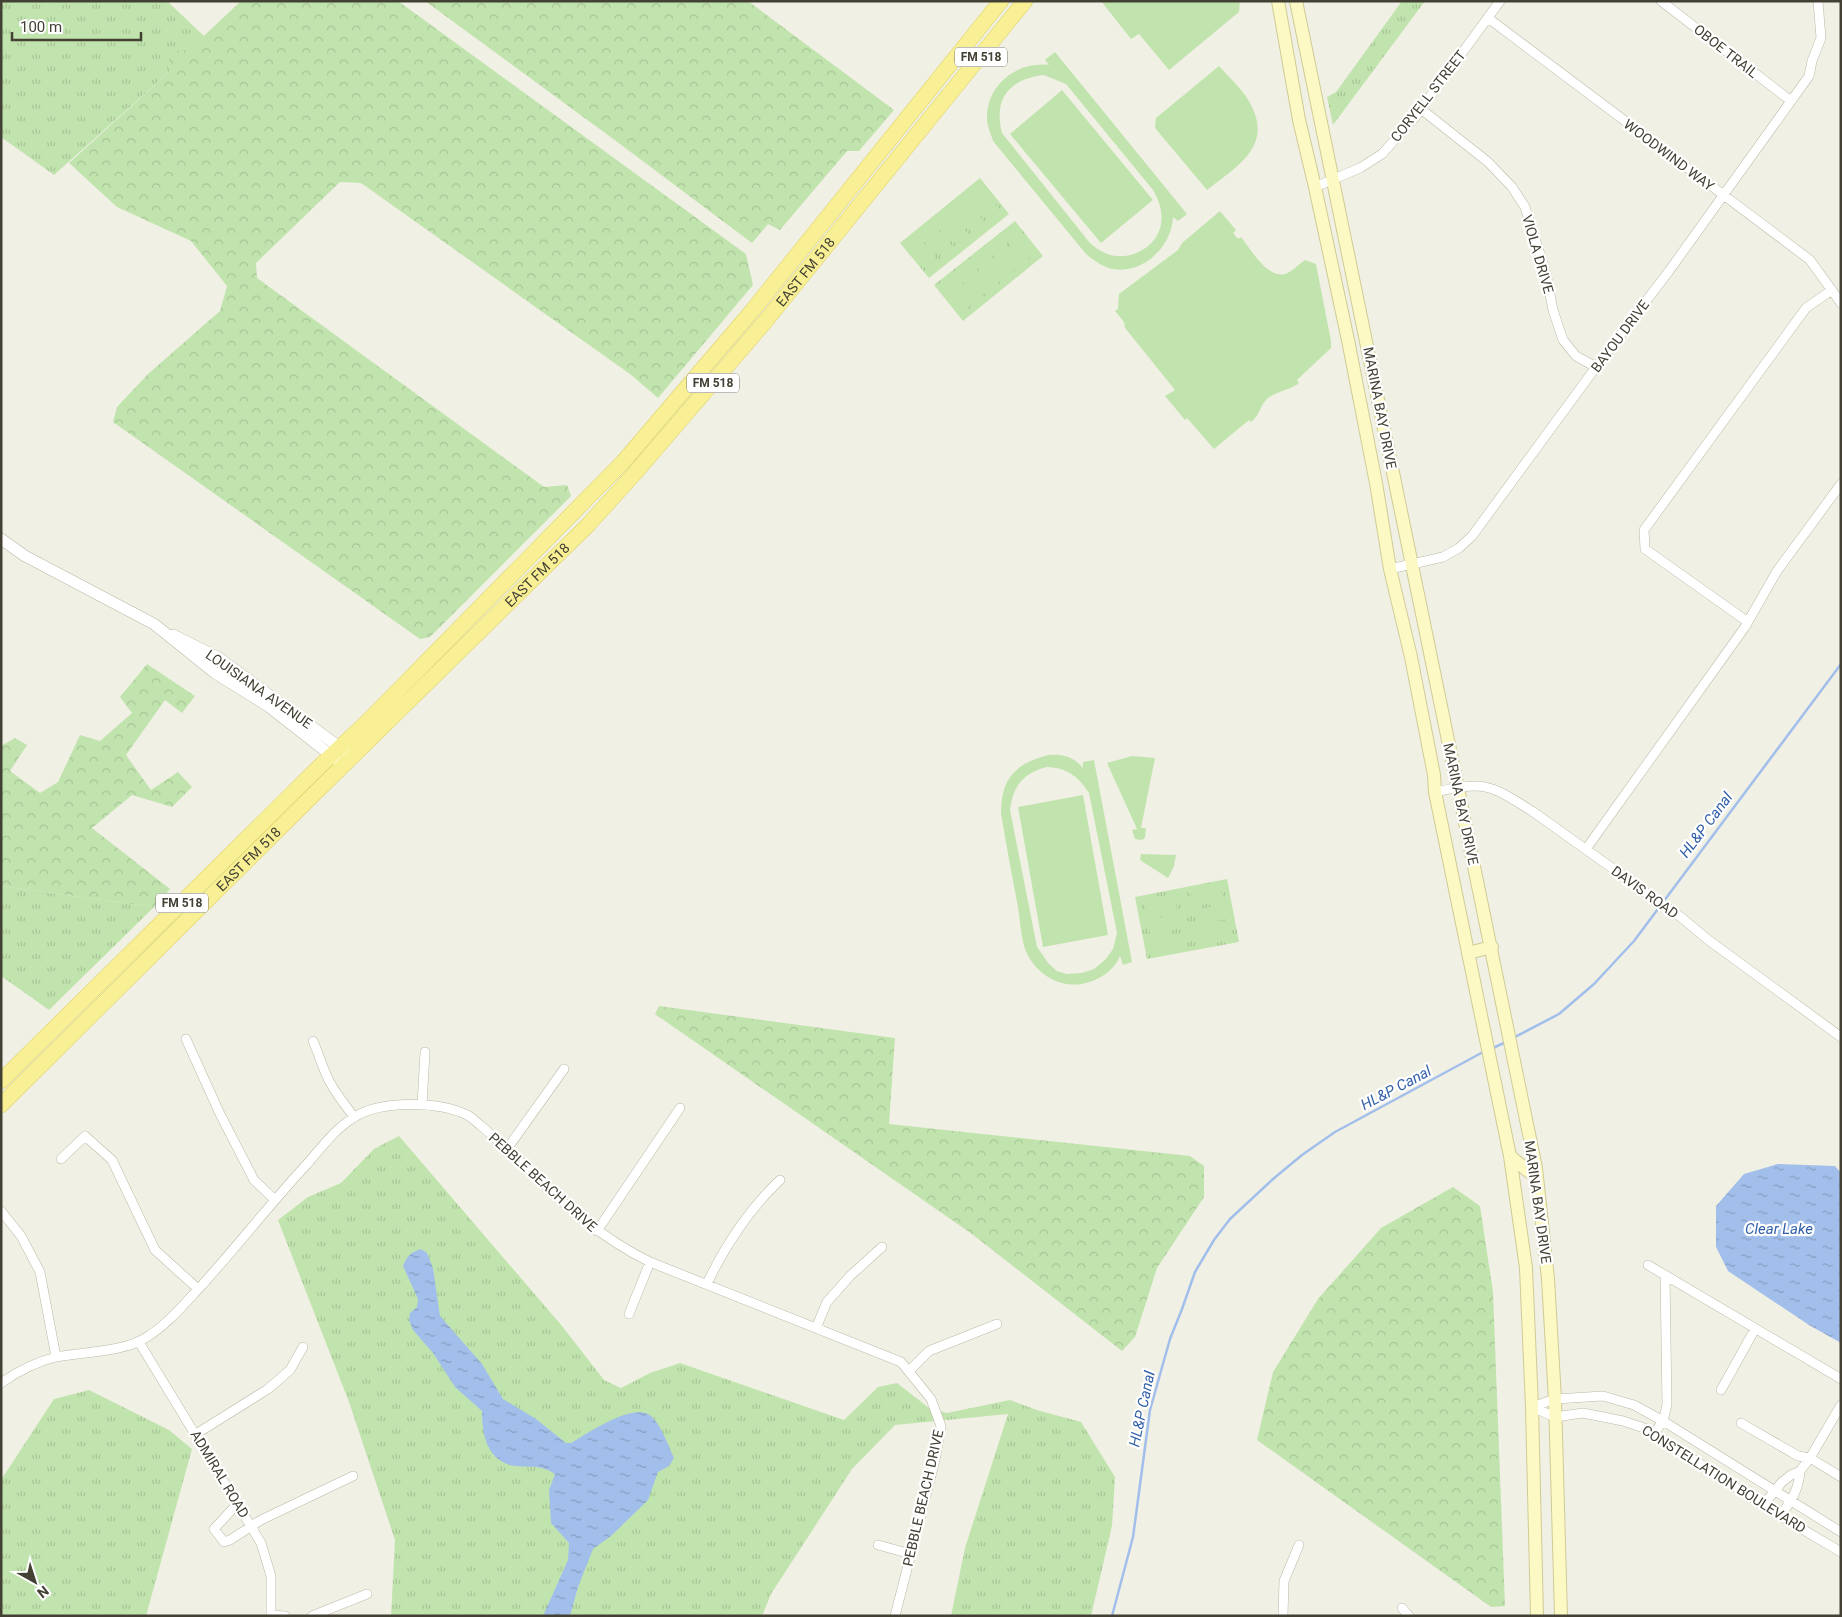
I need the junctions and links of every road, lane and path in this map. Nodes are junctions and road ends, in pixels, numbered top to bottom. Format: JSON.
{"nodes":[{"id":1,"x":1001,"y":1,"type":"edge"},
{"id":2,"x":1025,"y":1,"type":"edge"},
{"id":3,"x":1278,"y":1,"type":"edge"},
{"id":4,"x":1296,"y":1,"type":"edge"},
{"id":5,"x":1500,"y":1,"type":"edge"},
{"id":6,"x":1661,"y":1,"type":"edge"},
{"id":7,"x":1818,"y":1,"type":"edge"},
{"id":8,"x":1488,"y":18,"type":"junction"},
{"id":9,"x":956,"y":56,"type":"junction"},
{"id":10,"x":972,"y":68,"type":"junction"},
{"id":11,"x":1791,"y":101,"type":"junction"},
{"id":12,"x":1421,"y":109,"type":"junction"},
{"id":13,"x":1333,"y":179,"type":"junction"},
{"id":14,"x":1315,"y":187,"type":"junction"},
{"id":15,"x":1722,"y":196,"type":"junction"},
{"id":16,"x":834,"y":209,"type":"junction"},
{"id":17,"x":850,"y":219,"type":"junction"},
{"id":18,"x":1832,"y":290,"type":"junction"},
{"id":19,"x":1841,"y":303,"type":"edge"},
{"id":20,"x":752,"y":311,"type":"junction"},
{"id":21,"x":764,"y":323,"type":"junction"},
{"id":22,"x":1366,"y":338,"type":"junction"},
{"id":23,"x":1348,"y":340,"type":"junction"},
{"id":24,"x":1596,"y":367,"type":"junction"},
{"id":25,"x":686,"y":387,"type":"junction"},
{"id":26,"x":699,"y":400,"type":"junction"},
{"id":27,"x":1391,"y":468,"type":"junction"},
{"id":28,"x":1373,"y":471,"type":"junction"},
{"id":29,"x":1841,"y":484,"type":"edge"},
{"id":30,"x":574,"y":512,"type":"junction"},
{"id":31,"x":588,"y":525,"type":"junction"},
{"id":32,"x":1,"y":539,"type":"edge"},
{"id":33,"x":1412,"y":564,"type":"junction"},
{"id":34,"x":1390,"y":569,"type":"junction"},
{"id":35,"x":1748,"y":622,"type":"junction"},
{"id":36,"x":460,"y":626,"type":"junction"},
{"id":37,"x":473,"y":639,"type":"junction"},
{"id":38,"x":1411,"y":657,"type":"junction"},
{"id":39,"x":1431,"y":657,"type":"junction"},
{"id":40,"x":1439,"y":702,"type":"junction"},
{"id":41,"x":1420,"y":705,"type":"junction"},
{"id":42,"x":335,"y":751,"type":"junction"},
{"id":43,"x":348,"y":761,"type":"junction"},
{"id":44,"x":1457,"y":787,"type":"junction"},
{"id":45,"x":1435,"y":792,"type":"junction"},
{"id":46,"x":1586,"y":849,"type":"junction"},
{"id":47,"x":217,"y":869,"type":"junction"},
{"id":48,"x":228,"y":880,"type":"junction"},
{"id":49,"x":1492,"y":947,"type":"junction"},
{"id":50,"x":1468,"y":953,"type":"junction"},
{"id":51,"x":1841,"y":1037,"type":"edge"},
{"id":52,"x":186,"y":1039,"type":"dead end"},
{"id":53,"x":313,"y":1041,"type":"dead end"},
{"id":54,"x":425,"y":1052,"type":"dead end"},
{"id":55,"x":564,"y":1069,"type":"dead end"},
{"id":56,"x":1,"y":1081,"type":"edge"},
{"id":57,"x":422,"y":1105,"type":"junction"},
{"id":58,"x":1,"y":1106,"type":"edge"},
{"id":59,"x":680,"y":1108,"type":"dead end"},
{"id":60,"x":354,"y":1116,"type":"junction"},
{"id":61,"x":507,"y":1149,"type":"junction"},
{"id":62,"x":1510,"y":1156,"type":"junction"},
{"id":63,"x":62,"y":1159,"type":"dead end"},
{"id":64,"x":1536,"y":1168,"type":"junction"},
{"id":65,"x":780,"y":1180,"type":"dead end"},
{"id":66,"x":274,"y":1200,"type":"junction"},
{"id":67,"x":1,"y":1211,"type":"edge"},
{"id":68,"x":597,"y":1231,"type":"junction"},
{"id":69,"x":882,"y":1247,"type":"dead end"},
{"id":70,"x":650,"y":1262,"type":"junction"},
{"id":71,"x":1648,"y":1265,"type":"dead end"},
{"id":72,"x":1665,"y":1275,"type":"junction"},
{"id":73,"x":707,"y":1284,"type":"junction"},
{"id":74,"x":198,"y":1289,"type":"junction"},
{"id":75,"x":629,"y":1314,"type":"dead end"},
{"id":76,"x":997,"y":1324,"type":"dead end"},
{"id":77,"x":816,"y":1328,"type":"junction"},
{"id":78,"x":1755,"y":1329,"type":"junction"},
{"id":79,"x":139,"y":1342,"type":"junction"},
{"id":80,"x":303,"y":1348,"type":"dead end"},
{"id":81,"x":56,"y":1357,"type":"junction"},
{"id":82,"x":910,"y":1371,"type":"junction"},
{"id":83,"x":1841,"y":1379,"type":"edge"},
{"id":84,"x":1,"y":1383,"type":"edge"},
{"id":85,"x":1721,"y":1390,"type":"dead end"},
{"id":86,"x":1555,"y":1399,"type":"junction"},
{"id":87,"x":1841,"y":1405,"type":"edge"},
{"id":88,"x":1532,"y":1407,"type":"junction"},
{"id":89,"x":1555,"y":1417,"type":"junction"},
{"id":90,"x":1662,"y":1421,"type":"junction"},
{"id":91,"x":1741,"y":1423,"type":"dead end"},
{"id":92,"x":196,"y":1434,"type":"junction"},
{"id":93,"x":1654,"y":1434,"type":"junction"},
{"id":94,"x":1810,"y":1458,"type":"junction"},
{"id":95,"x":1800,"y":1471,"type":"junction"},
{"id":96,"x":353,"y":1476,"type":"dead end"},
{"id":97,"x":1841,"y":1477,"type":"edge"},
{"id":98,"x":1775,"y":1490,"type":"junction"},
{"id":99,"x":1792,"y":1501,"type":"junction"},
{"id":100,"x":238,"y":1503,"type":"junction"},
{"id":101,"x":1763,"y":1505,"type":"junction"},
{"id":102,"x":1780,"y":1516,"type":"junction"},
{"id":103,"x":252,"y":1527,"type":"junction"},
{"id":104,"x":1841,"y":1532,"type":"edge"},
{"id":105,"x":878,"y":1544,"type":"dead end"},
{"id":106,"x":1299,"y":1545,"type":"dead end"},
{"id":107,"x":1841,"y":1552,"type":"edge"},
{"id":108,"x":911,"y":1554,"type":"junction"},
{"id":109,"x":367,"y":1594,"type":"dead end"},
{"id":110,"x":1402,"y":1608,"type":"dead end"},
{"id":111,"x":271,"y":1615,"type":"edge"},
{"id":112,"x":285,"y":1616,"type":"edge"},
{"id":113,"x":312,"y":1616,"type":"edge"},
{"id":114,"x":895,"y":1616,"type":"edge"},
{"id":115,"x":1283,"y":1616,"type":"edge"},
{"id":116,"x":1409,"y":1616,"type":"edge"},
{"id":117,"x":1537,"y":1616,"type":"edge"},
{"id":118,"x":1561,"y":1616,"type":"edge"}],
"edges":[{"from":1,"to":9,"type":"main road","name":"EAST FM 518","number":"FM 518"},
{"from":2,"to":10,"type":"main road","name":"EAST FM 518","number":"FM 518"},
{"from":3,"to":14,"type":"main road","name":"MARINA BAY DRIVE"},
{"from":4,"to":13,"type":"main road","name":"MARINA BAY DRIVE"},
{"from":5,"to":8,"type":"street","name":"CORYELL STREET"},
{"from":6,"to":11,"type":"street","name":"OBOE TRAIL"},
{"from":7,"to":11,"type":"street","name":"BAYOU DRIVE"},
{"from":8,"to":12,"type":"street","name":"CORYELL STREET"},
{"from":8,"to":15,"type":"street","name":"WOODWIND WAY"},
{"from":9,"to":10,"type":"main road"},
{"from":9,"to":16,"type":"main road","name":"EAST FM 518","number":"FM 518"},
{"from":10,"to":17,"type":"main road","name":"EAST FM 518","number":"FM 518"},
{"from":11,"to":15,"type":"street","name":"BAYOU DRIVE"},
{"from":12,"to":13,"type":"street","name":"CORYELL STREET"},
{"from":12,"to":24,"type":"street","name":"VIOLA DRIVE"},
{"from":13,"to":14,"type":"street","name":"CORYELL STREET"},
{"from":13,"to":22,"type":"main road","name":"MARINA BAY DRIVE"},
{"from":14,"to":23,"type":"main road","name":"MARINA BAY DRIVE"},
{"from":15,"to":18,"type":"street","name":"WOODWIND WAY"},
{"from":15,"to":24,"type":"street","name":"BAYOU DRIVE"},
{"from":16,"to":17,"type":"main road"},
{"from":16,"to":20,"type":"main road","name":"EAST FM 518","number":"FM 518"},
{"from":17,"to":21,"type":"main road","name":"EAST FM 518","number":"FM 518"},
{"from":18,"to":19,"type":"street","name":"WOODWIND WAY"},
{"from":18,"to":35,"type":"street"},
{"from":20,"to":21,"type":"main road"},
{"from":20,"to":25,"type":"main road","name":"EAST FM 518","number":"FM 518"},
{"from":21,"to":26,"type":"main road","name":"EAST FM 518","number":"FM 518"},
{"from":22,"to":23,"type":"main road"},
{"from":22,"to":27,"type":"main road","name":"MARINA BAY DRIVE"},
{"from":23,"to":28,"type":"main road","name":"MARINA BAY DRIVE"},
{"from":24,"to":33,"type":"street","name":"BAYOU DRIVE"},
{"from":25,"to":26,"type":"main road"},
{"from":25,"to":30,"type":"main road","name":"EAST FM 518","number":"FM 518"},
{"from":26,"to":31,"type":"main road","name":"EAST FM 518","number":"FM 518"},
{"from":27,"to":28,"type":"main road"},
{"from":27,"to":33,"type":"main road","name":"MARINA BAY DRIVE"},
{"from":28,"to":34,"type":"main road","name":"MARINA BAY DRIVE"},
{"from":29,"to":35,"type":"street"},
{"from":30,"to":31,"type":"main road"},
{"from":30,"to":36,"type":"main road","name":"EAST FM 518","number":"FM 518"},
{"from":31,"to":37,"type":"main road","name":"EAST FM 518","number":"FM 518"},
{"from":32,"to":42,"type":"street","name":"LOUISIANA AVENUE"},
{"from":33,"to":34,"type":"street","name":"BAYOU DRIVE"},
{"from":33,"to":39,"type":"main road","name":"MARINA BAY DRIVE"},
{"from":34,"to":38,"type":"main road","name":"MARINA BAY DRIVE"},
{"from":35,"to":46,"type":"street"},
{"from":36,"to":37,"type":"main road"},
{"from":36,"to":42,"type":"main road","name":"EAST FM 518","number":"FM 518"},
{"from":37,"to":43,"type":"main road","name":"EAST FM 518","number":"FM 518"},
{"from":38,"to":39,"type":"main road"},
{"from":38,"to":41,"type":"main road","name":"MARINA BAY DRIVE"},
{"from":39,"to":40,"type":"main road","name":"MARINA BAY DRIVE"},
{"from":40,"to":41,"type":"main road"},
{"from":40,"to":44,"type":"main road","name":"MARINA BAY DRIVE"},
{"from":41,"to":45,"type":"main road","name":"MARINA BAY DRIVE"},
{"from":42,"to":43,"type":"street","name":"LOUISIANA AVENUE"},
{"from":42,"to":47,"type":"main road","name":"EAST FM 518","number":"FM 518"},
{"from":43,"to":48,"type":"main road","name":"EAST FM 518","number":"FM 518"},
{"from":44,"to":45,"type":"street","name":"DAVIS ROAD"},
{"from":44,"to":46,"type":"street","name":"DAVIS ROAD"},
{"from":44,"to":49,"type":"main road","name":"MARINA BAY DRIVE"},
{"from":45,"to":50,"type":"main road","name":"MARINA BAY DRIVE"},
{"from":46,"to":51,"type":"street","name":"DAVIS ROAD"},
{"from":47,"to":48,"type":"main road"},
{"from":47,"to":56,"type":"main road","name":"EAST FM 518","number":"FM 518"},
{"from":48,"to":58,"type":"main road","name":"EAST FM 518","number":"FM 518"},
{"from":49,"to":50,"type":"main road"},
{"from":49,"to":64,"type":"main road","name":"MARINA BAY DRIVE"},
{"from":50,"to":62,"type":"main road","name":"MARINA BAY DRIVE"},
{"from":52,"to":66,"type":"street"},
{"from":53,"to":60,"type":"street"},
{"from":54,"to":57,"type":"street"},
{"from":55,"to":61,"type":"street"},
{"from":57,"to":60,"type":"street","name":"PEBBLE BEACH DRIVE"},
{"from":57,"to":61,"type":"street","name":"PEBBLE BEACH DRIVE"},
{"from":59,"to":68,"type":"street"},
{"from":60,"to":66,"type":"street","name":"PEBBLE BEACH DRIVE"},
{"from":61,"to":68,"type":"street","name":"PEBBLE BEACH DRIVE"},
{"from":62,"to":64,"type":"main road"},
{"from":62,"to":88,"type":"main road","name":"MARINA BAY DRIVE"},
{"from":63,"to":74,"type":"street"},
{"from":64,"to":86,"type":"main road","name":"MARINA BAY DRIVE"},
{"from":65,"to":73,"type":"street"},
{"from":66,"to":74,"type":"street","name":"PEBBLE BEACH DRIVE"},
{"from":67,"to":81,"type":"street"},
{"from":68,"to":70,"type":"street","name":"PEBBLE BEACH DRIVE"},
{"from":69,"to":77,"type":"street"},
{"from":70,"to":73,"type":"street","name":"PEBBLE BEACH DRIVE"},
{"from":70,"to":75,"type":"street"},
{"from":71,"to":72,"type":"street"},
{"from":72,"to":78,"type":"street"},
{"from":72,"to":90,"type":"street"},
{"from":73,"to":77,"type":"street","name":"PEBBLE BEACH DRIVE"},
{"from":74,"to":79,"type":"street","name":"PEBBLE BEACH DRIVE"},
{"from":76,"to":82,"type":"street"},
{"from":77,"to":82,"type":"street","name":"PEBBLE BEACH DRIVE"},
{"from":78,"to":83,"type":"street"},
{"from":78,"to":85,"type":"street"},
{"from":79,"to":81,"type":"street","name":"PEBBLE BEACH DRIVE"},
{"from":79,"to":92,"type":"street","name":"ADMIRAL ROAD"},
{"from":80,"to":92,"type":"street"},
{"from":81,"to":84,"type":"street","name":"PEBBLE BEACH DRIVE"},
{"from":82,"to":108,"type":"street","name":"PEBBLE BEACH DRIVE"},
{"from":86,"to":88,"type":"street","name":"CONSTELLATION BOULEVARD"},
{"from":86,"to":89,"type":"main road","name":"MARINA BAY DRIVE"},
{"from":86,"to":90,"type":"street","name":"CONSTELLATION BOULEVARD"},
{"from":87,"to":94,"type":"street"},
{"from":88,"to":89,"type":"street"},
{"from":88,"to":117,"type":"main road","name":"MARINA BAY DRIVE"},
{"from":89,"to":93,"type":"street","name":"CONSTELLATION BOULEVARD"},
{"from":89,"to":118,"type":"main road","name":"MARINA BAY DRIVE"},
{"from":90,"to":93,"type":"street"},
{"from":90,"to":98,"type":"street","name":"CONSTELLATION BOULEVARD"},
{"from":91,"to":94,"type":"street"},
{"from":92,"to":100,"type":"street","name":"ADMIRAL ROAD"},
{"from":93,"to":101,"type":"street","name":"CONSTELLATION BOULEVARD"},
{"from":94,"to":95,"type":"street"},
{"from":94,"to":97,"type":"street"},
{"from":95,"to":98,"type":"street"},
{"from":95,"to":99,"type":"street"},
{"from":96,"to":103,"type":"street"},
{"from":98,"to":99,"type":"street","name":"CONSTELLATION BOULEVARD"},
{"from":98,"to":101,"type":"street"},
{"from":99,"to":102,"type":"street"},
{"from":99,"to":104,"type":"street","name":"CONSTELLATION BOULEVARD"},
{"from":100,"to":103,"type":"street","name":"ADMIRAL ROAD"},
{"from":100,"to":103,"type":"street"},
{"from":101,"to":102,"type":"street","name":"CONSTELLATION BOULEVARD"},
{"from":102,"to":107,"type":"street","name":"CONSTELLATION BOULEVARD"},
{"from":103,"to":111,"type":"street","name":"ADMIRAL ROAD"},
{"from":105,"to":108,"type":"street"},
{"from":106,"to":115,"type":"street"},
{"from":108,"to":114,"type":"street","name":"PEBBLE BEACH DRIVE"},
{"from":109,"to":113,"type":"street"},
{"from":110,"to":116,"type":"street"},
{"from":111,"to":112,"type":"street"}]}
